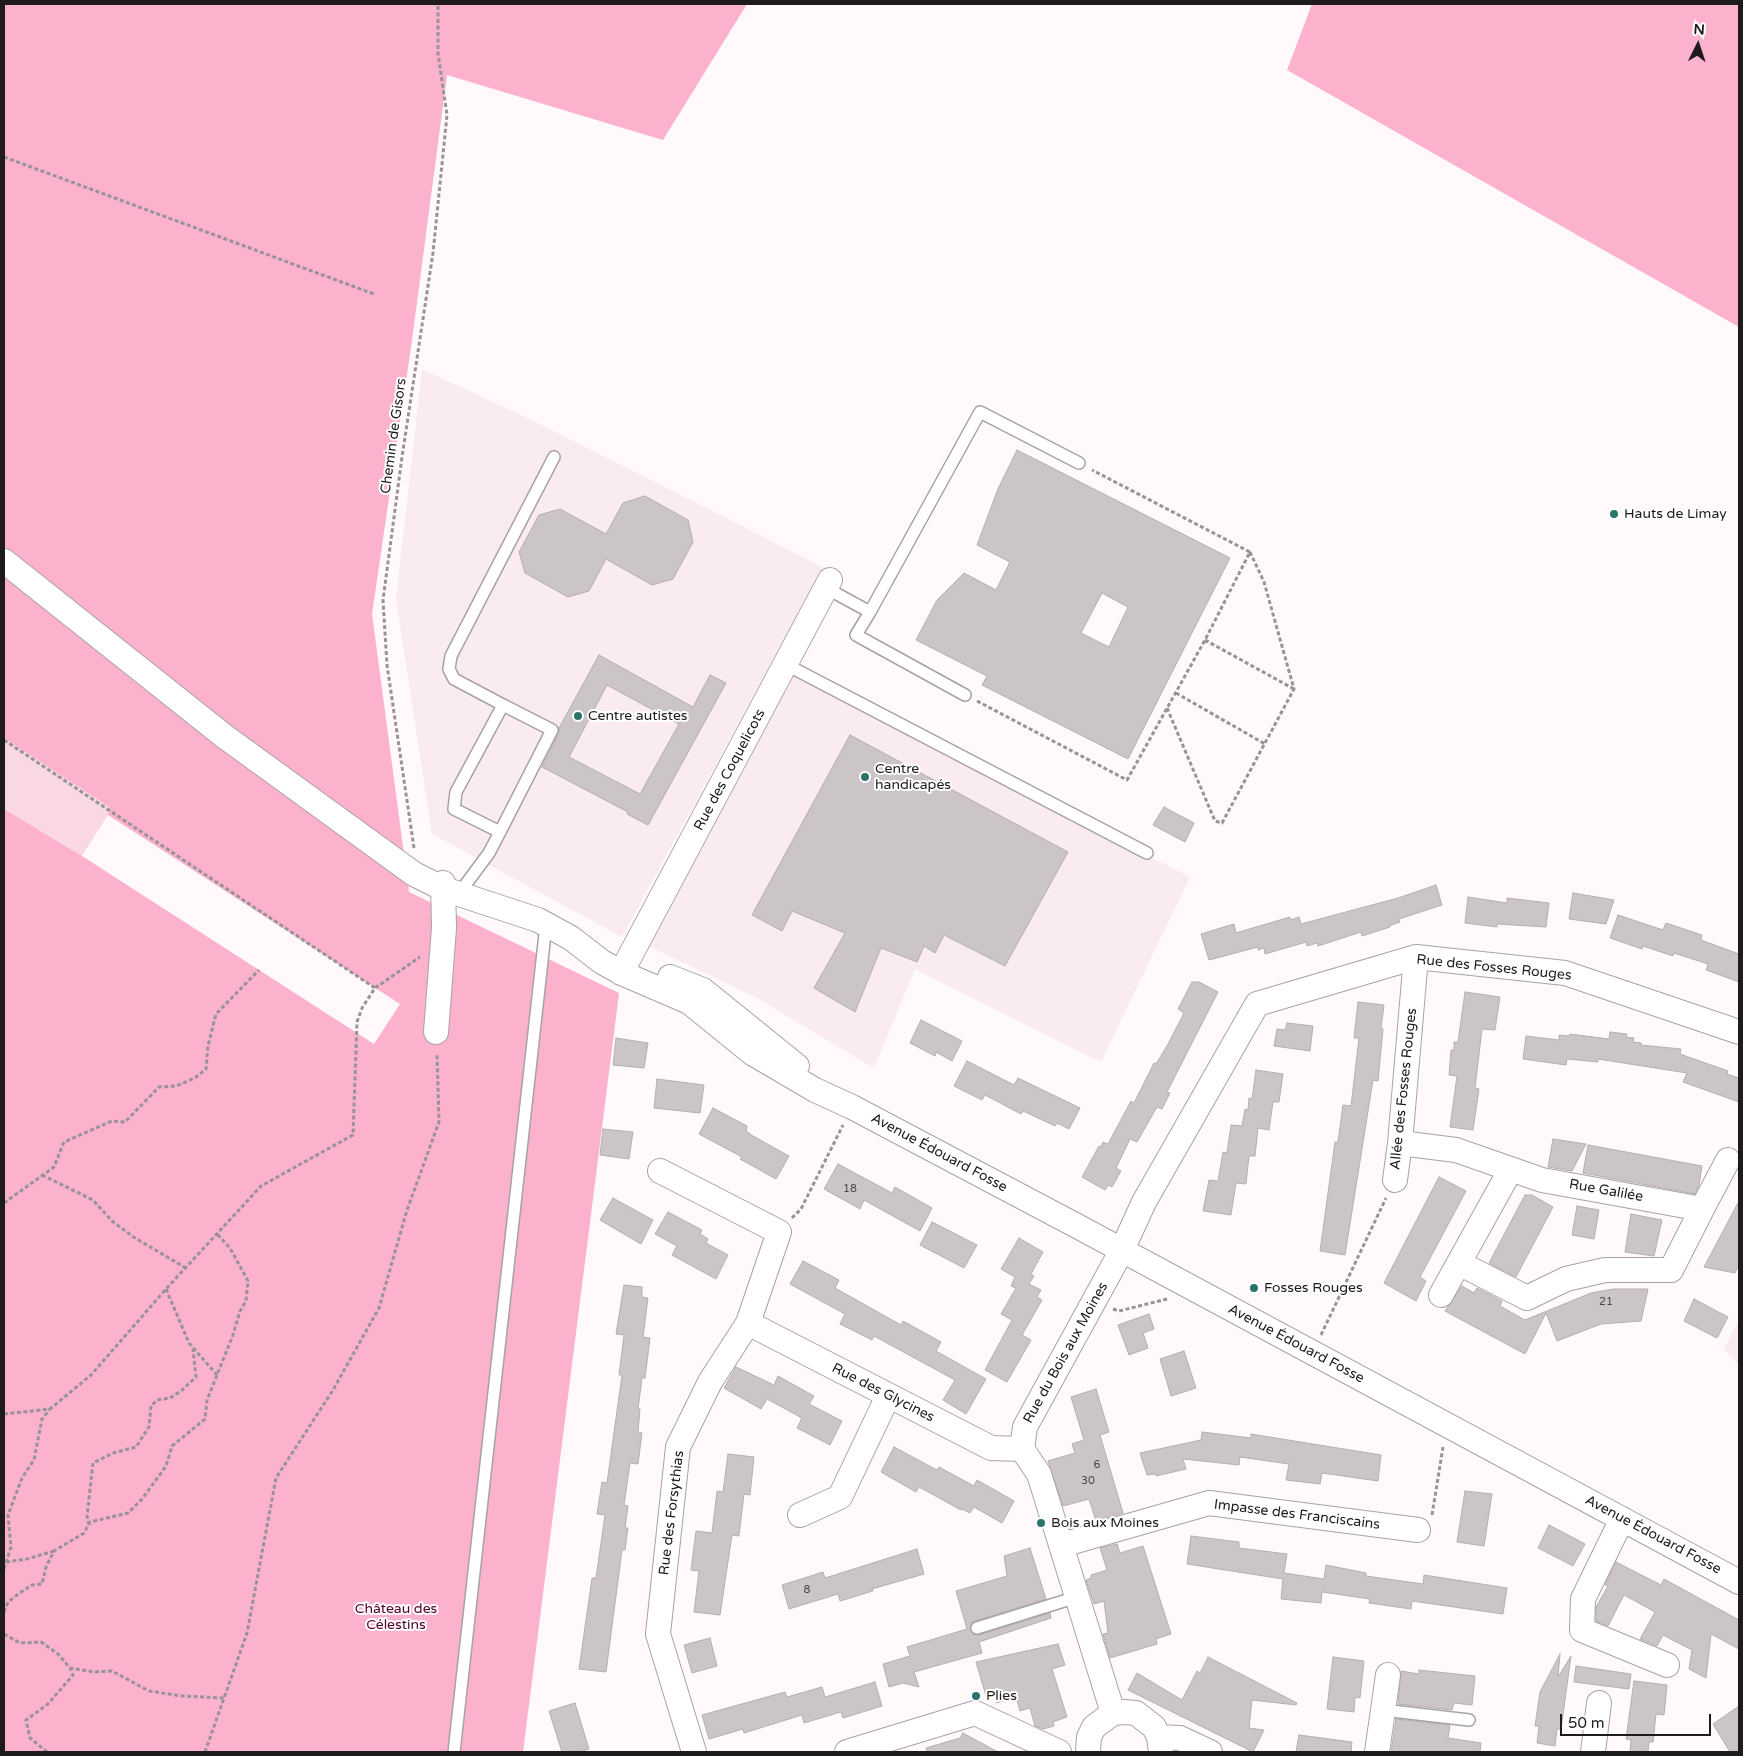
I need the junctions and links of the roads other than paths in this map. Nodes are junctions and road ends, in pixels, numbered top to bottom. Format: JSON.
{"nodes":[{"id":1,"x":554,"y":457,"type":"dead end"},
{"id":2,"x":1078,"y":463,"type":"road end"},
{"id":3,"x":4,"y":562,"type":"edge"},
{"id":4,"x":828,"y":584,"type":"joint"},
{"id":5,"x":870,"y":612,"type":"junction"},
{"id":6,"x":786,"y":664,"type":"junction"},
{"id":7,"x":966,"y":695,"type":"road end"},
{"id":8,"x":503,"y":705,"type":"junction"},
{"id":9,"x":500,"y":832,"type":"junction"},
{"id":10,"x":1147,"y":853,"type":"dead end"},
{"id":11,"x":392,"y":859,"type":"junction"},
{"id":12,"x":450,"y":887,"type":"junction"},
{"id":13,"x":546,"y":925,"type":"junction"},
{"id":14,"x":587,"y":941,"type":"junction"},
{"id":15,"x":1416,"y":957,"type":"junction"},
{"id":16,"x":625,"y":966,"type":"junction"},
{"id":17,"x":436,"y":1032,"type":"road end"},
{"id":18,"x":1739,"y":1032,"type":"edge"},
{"id":19,"x":1400,"y":1143,"type":"junction"},
{"id":20,"x":1728,"y":1160,"type":"dead end"},
{"id":21,"x":1511,"y":1169,"type":"junction"},
{"id":22,"x":660,"y":1171,"type":"dead end"},
{"id":23,"x":1395,"y":1180,"type":"road end"},
{"id":24,"x":1702,"y":1209,"type":"junction"},
{"id":25,"x":1122,"y":1250,"type":"junction"},
{"id":26,"x":1459,"y":1263,"type":"junction"},
{"id":27,"x":1442,"y":1295,"type":"dead end"},
{"id":28,"x":748,"y":1323,"type":"junction"},
{"id":29,"x":888,"y":1396,"type":"junction"},
{"id":30,"x":1022,"y":1449,"type":"junction"},
{"id":31,"x":800,"y":1516,"type":"dead end"},
{"id":32,"x":1622,"y":1519,"type":"junction"},
{"id":33,"x":1418,"y":1530,"type":"road end"},
{"id":34,"x":1062,"y":1545,"type":"junction"},
{"id":35,"x":1739,"y":1582,"type":"edge"},
{"id":36,"x":1077,"y":1598,"type":"junction"},
{"id":37,"x":977,"y":1628,"type":"dead end"},
{"id":38,"x":1667,"y":1665,"type":"dead end"},
{"id":39,"x":1388,"y":1675,"type":"dead end"},
{"id":40,"x":1599,"y":1703,"type":"dead end"},
{"id":41,"x":1383,"y":1710,"type":"junction"},
{"id":42,"x":1113,"y":1714,"type":"junction"},
{"id":43,"x":1469,"y":1720,"type":"dead end"},
{"id":44,"x":1160,"y":1745,"type":"edge"},
{"id":45,"x":1049,"y":1750,"type":"edge"},
{"id":46,"x":454,"y":1752,"type":"edge"},
{"id":47,"x":694,"y":1752,"type":"edge"},
{"id":48,"x":847,"y":1752,"type":"edge"},
{"id":49,"x":1088,"y":1752,"type":"edge"},
{"id":50,"x":1210,"y":1752,"type":"edge"},
{"id":51,"x":1377,"y":1752,"type":"edge"},
{"id":52,"x":1593,"y":1752,"type":"edge"}],
"edges":[{"from":1,"to":8,"type":"lane"},
{"from":2,"to":5,"type":"lane"},
{"from":3,"to":11,"type":"street","name":"Avenue Édouard Fosse"},
{"from":4,"to":5,"type":"lane"},
{"from":4,"to":6,"type":"street","name":"Rue des Coquelicots"},
{"from":5,"to":7,"type":"lane"},
{"from":6,"to":10,"type":"lane"},
{"from":6,"to":16,"type":"street","name":"Rue des Coquelicots"},
{"from":8,"to":9,"type":"lane"},
{"from":8,"to":9,"type":"lane"},
{"from":9,"to":12,"type":"lane"},
{"from":11,"to":12,"type":"street","name":"Avenue Édouard Fosse"},
{"from":11,"to":12,"type":"street","name":"Avenue Édouard Fosse"},
{"from":12,"to":13,"type":"street","name":"Avenue Édouard Fosse"},
{"from":12,"to":14,"type":"street","name":"Avenue Édouard Fosse"},
{"from":12,"to":17,"type":"street"},
{"from":13,"to":14,"type":"street","name":"Avenue Édouard Fosse"},
{"from":13,"to":46,"type":"lane"},
{"from":14,"to":16,"type":"street","name":"Avenue Édouard Fosse"},
{"from":15,"to":18,"type":"street","name":"Rue des Fosses Rouges"},
{"from":15,"to":19,"type":"street","name":"Allée des Fosses Rouges"},
{"from":15,"to":25,"type":"street","name":"Rue des Fosses Rouges"},
{"from":16,"to":25,"type":"street","name":"Avenue Édouard Fosse"},
{"from":19,"to":21,"type":"street","name":"Rue Galilée"},
{"from":19,"to":23,"type":"street","name":"Allée des Fosses Rouges"},
{"from":20,"to":24,"type":"street"},
{"from":21,"to":24,"type":"street","name":"Rue Galilée"},
{"from":21,"to":26,"type":"street"},
{"from":22,"to":28,"type":"street","name":"Rue des Forsythias"},
{"from":24,"to":26,"type":"street"},
{"from":25,"to":30,"type":"street","name":"Rue du Bois aux Moines"},
{"from":25,"to":32,"type":"street","name":"Avenue Édouard Fosse"},
{"from":26,"to":27,"type":"street"},
{"from":28,"to":29,"type":"street","name":"Rue des Glycines"},
{"from":28,"to":47,"type":"street","name":"Rue des Forsythias"},
{"from":29,"to":30,"type":"street","name":"Rue des Glycines"},
{"from":29,"to":31,"type":"street"},
{"from":30,"to":34,"type":"street"},
{"from":32,"to":35,"type":"street","name":"Avenue Édouard Fosse"},
{"from":32,"to":38,"type":"street"},
{"from":33,"to":34,"type":"street","name":"Impasse des Franciscains"},
{"from":34,"to":36,"type":"street"},
{"from":36,"to":37,"type":"lane"},
{"from":36,"to":42,"type":"street"},
{"from":39,"to":41,"type":"street"},
{"from":40,"to":52,"type":"street"},
{"from":41,"to":43,"type":"lane"},
{"from":41,"to":51,"type":"street"},
{"from":42,"to":44,"type":"street"},
{"from":42,"to":49,"type":"street"},
{"from":44,"to":50,"type":"street"},
{"from":45,"to":48,"type":"street"}]}
